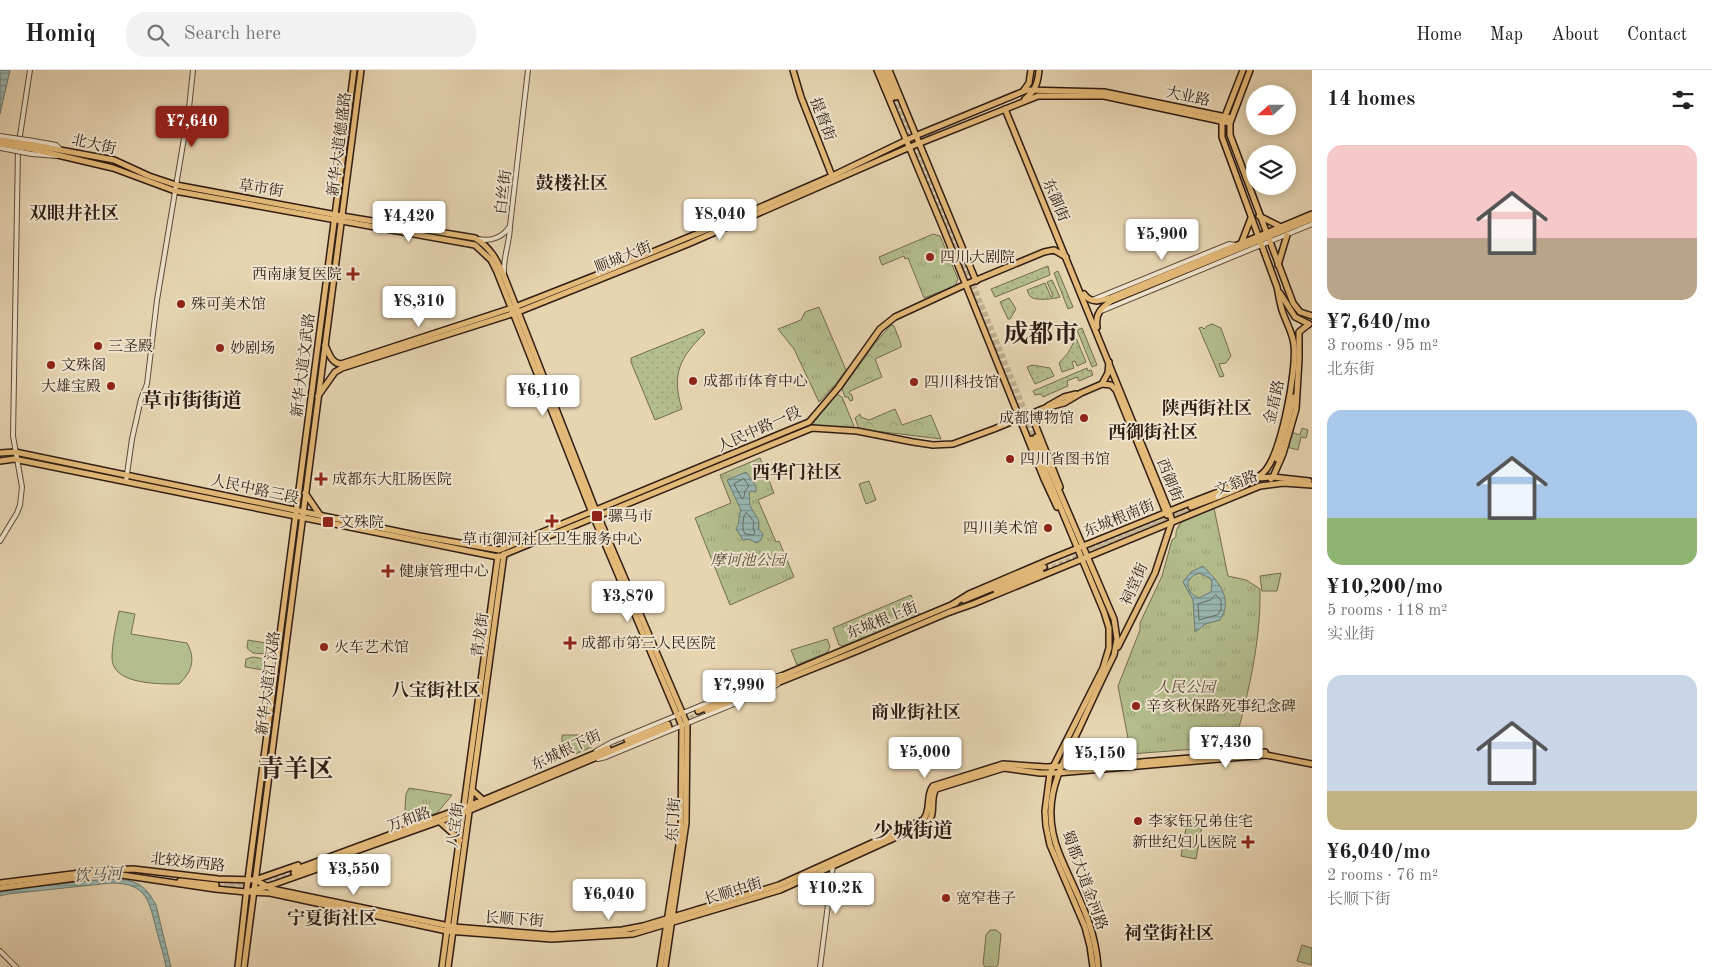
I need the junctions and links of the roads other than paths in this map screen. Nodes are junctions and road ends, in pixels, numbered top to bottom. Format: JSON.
{"nodes":[{"id":1,"x":30,"y":70,"type":"edge"},
{"id":2,"x":193,"y":70,"type":"edge"},
{"id":3,"x":354,"y":70,"type":"edge"},
{"id":4,"x":361,"y":70,"type":"edge"},
{"id":5,"x":528,"y":70,"type":"edge"},
{"id":6,"x":793,"y":70,"type":"edge"},
{"id":7,"x":877,"y":70,"type":"edge"},
{"id":8,"x":881,"y":70,"type":"edge"},
{"id":9,"x":885,"y":70,"type":"edge"},
{"id":10,"x":889,"y":70,"type":"edge"},
{"id":11,"x":1031,"y":70,"type":"edge"},
{"id":12,"x":1039,"y":70,"type":"edge"},
{"id":13,"x":1243,"y":70,"type":"edge"},
{"id":14,"x":1250,"y":70,"type":"edge"},
{"id":15,"x":1035,"y":89,"type":"junction"},
{"id":16,"x":1020,"y":92,"type":"junction"},
{"id":17,"x":894,"y":98,"type":"junction"},
{"id":18,"x":1023,"y":101,"type":"junction"},
{"id":19,"x":1005,"y":109,"type":"junction"},
{"id":20,"x":1224,"y":119,"type":"junction"},
{"id":21,"x":1230,"y":121,"type":"junction"},
{"id":22,"x":0,"y":136,"type":"edge"},
{"id":23,"x":915,"y":136,"type":"junction"},
{"id":24,"x":0,"y":140,"type":"edge"},
{"id":25,"x":907,"y":140,"type":"junction"},
{"id":26,"x":0,"y":144,"type":"edge"},
{"id":27,"x":918,"y":144,"type":"junction"},
{"id":28,"x":33,"y":147,"type":"junction"},
{"id":29,"x":910,"y":147,"type":"junction"},
{"id":30,"x":0,"y":148,"type":"edge"},
{"id":31,"x":60,"y":153,"type":"junction"},
{"id":32,"x":832,"y":176,"type":"junction"},
{"id":33,"x":175,"y":188,"type":"junction"},
{"id":34,"x":1312,"y":214,"type":"edge"},
{"id":35,"x":335,"y":216,"type":"junction"},
{"id":36,"x":1259,"y":216,"type":"junction"},
{"id":37,"x":1251,"y":218,"type":"junction"},
{"id":38,"x":341,"y":219,"type":"junction"},
{"id":39,"x":1312,"y":219,"type":"edge"},
{"id":40,"x":1312,"y":224,"type":"edge"},
{"id":41,"x":510,"y":226,"type":"junction"},
{"id":42,"x":1281,"y":227,"type":"junction"},
{"id":43,"x":1287,"y":235,"type":"junction"},
{"id":44,"x":1267,"y":237,"type":"junction"},
{"id":45,"x":475,"y":238,"type":"junction"},
{"id":46,"x":1260,"y":241,"type":"junction"},
{"id":47,"x":1240,"y":244,"type":"junction"},
{"id":48,"x":1066,"y":257,"type":"junction"},
{"id":49,"x":1278,"y":265,"type":"junction"},
{"id":50,"x":504,"y":276,"type":"junction"},
{"id":51,"x":1075,"y":279,"type":"junction"},
{"id":52,"x":976,"y":281,"type":"junction"},
{"id":53,"x":966,"y":285,"type":"junction"},
{"id":54,"x":1277,"y":287,"type":"junction"},
{"id":55,"x":1084,"y":300,"type":"joint"},
{"id":56,"x":514,"y":310,"type":"junction"},
{"id":57,"x":1312,"y":316,"type":"edge"},
{"id":58,"x":1311,"y":324,"type":"edge"},
{"id":59,"x":1101,"y":342,"type":"junction"},
{"id":60,"x":325,"y":345,"type":"junction"},
{"id":61,"x":1109,"y":362,"type":"junction"},
{"id":62,"x":1298,"y":376,"type":"junction"},
{"id":63,"x":1102,"y":384,"type":"junction"},
{"id":64,"x":318,"y":396,"type":"junction"},
{"id":65,"x":1031,"y":414,"type":"junction"},
{"id":66,"x":1020,"y":418,"type":"junction"},
{"id":67,"x":809,"y":422,"type":"junction"},
{"id":68,"x":812,"y":428,"type":"junction"},
{"id":69,"x":1034,"y":436,"type":"junction"},
{"id":70,"x":16,"y":452,"type":"junction"},
{"id":71,"x":0,"y":454,"type":"edge"},
{"id":72,"x":17,"y":459,"type":"junction"},
{"id":73,"x":1277,"y":459,"type":"tunnel mouth"},
{"id":74,"x":1,"y":461,"type":"edge"},
{"id":75,"x":1273,"y":477,"type":"junction"},
{"id":76,"x":1257,"y":478,"type":"junction"},
{"id":77,"x":126,"y":479,"type":"junction"},
{"id":78,"x":1312,"y":483,"type":"edge"},
{"id":79,"x":1260,"y":486,"type":"junction"},
{"id":80,"x":305,"y":493,"type":"junction"},
{"id":81,"x":1191,"y":506,"type":"tunnel mouth"},
{"id":82,"x":1167,"y":512,"type":"junction"},
{"id":83,"x":296,"y":513,"type":"junction"},
{"id":84,"x":303,"y":514,"type":"junction"},
{"id":85,"x":595,"y":514,"type":"junction"},
{"id":86,"x":320,"y":515,"type":"junction"},
{"id":87,"x":1172,"y":521,"type":"junction"},
{"id":88,"x":0,"y":542,"type":"edge"},
{"id":89,"x":1083,"y":546,"type":"junction"},
{"id":90,"x":1077,"y":549,"type":"junction"},
{"id":91,"x":503,"y":551,"type":"junction"},
{"id":92,"x":498,"y":557,"type":"junction"},
{"id":93,"x":1088,"y":557,"type":"junction"},
{"id":94,"x":1081,"y":559,"type":"junction"},
{"id":95,"x":953,"y":604,"type":"junction"},
{"id":96,"x":950,"y":612,"type":"junction"},
{"id":97,"x":1114,"y":655,"type":"junction"},
{"id":98,"x":821,"y":662,"type":"junction"},
{"id":99,"x":785,"y":677,"type":"junction"},
{"id":100,"x":699,"y":712,"type":"tunnel mouth"},
{"id":101,"x":680,"y":714,"type":"junction"},
{"id":102,"x":668,"y":725,"type":"tunnel mouth"},
{"id":103,"x":685,"y":725,"type":"junction"},
{"id":104,"x":478,"y":726,"type":"junction"},
{"id":105,"x":589,"y":758,"type":"junction"},
{"id":106,"x":1312,"y":762,"type":"edge"},
{"id":107,"x":1060,"y":766,"type":"junction"},
{"id":108,"x":1053,"y":767,"type":"junction"},
{"id":109,"x":1050,"y":773,"type":"junction"},
{"id":110,"x":1057,"y":773,"type":"junction"},
{"id":111,"x":472,"y":790,"type":"junction"},
{"id":112,"x":483,"y":800,"type":"junction"},
{"id":113,"x":466,"y":809,"type":"junction"},
{"id":114,"x":439,"y":821,"type":"junction"},
{"id":115,"x":384,"y":839,"type":"junction"},
{"id":116,"x":460,"y":840,"type":"junction"},
{"id":117,"x":834,"y":863,"type":"junction"},
{"id":118,"x":294,"y":871,"type":"tunnel mouth"},
{"id":119,"x":121,"y":872,"type":"junction"},
{"id":120,"x":248,"y":880,"type":"junction"},
{"id":121,"x":255,"y":880,"type":"junction"},
{"id":122,"x":0,"y":883,"type":"edge"},
{"id":123,"x":217,"y":884,"type":"junction"},
{"id":124,"x":267,"y":886,"type":"junction"},
{"id":125,"x":0,"y":888,"type":"edge"},
{"id":126,"x":247,"y":890,"type":"junction"},
{"id":127,"x":253,"y":890,"type":"junction"},
{"id":128,"x":669,"y":920,"type":"junction"},
{"id":129,"x":450,"y":929,"type":"junction"},
{"id":130,"x":0,"y":951,"type":"edge"},
{"id":131,"x":16,"y":967,"type":"edge"},
{"id":132,"x":238,"y":967,"type":"edge"},
{"id":133,"x":244,"y":967,"type":"edge"},
{"id":134,"x":442,"y":967,"type":"edge"},
{"id":135,"x":448,"y":967,"type":"edge"},
{"id":136,"x":660,"y":967,"type":"edge"},
{"id":137,"x":665,"y":967,"type":"edge"},
{"id":138,"x":820,"y":967,"type":"edge"},
{"id":139,"x":1093,"y":967,"type":"edge"},
{"id":140,"x":1098,"y":967,"type":"edge"}],
"edges":[{"from":1,"to":70,"type":"street"},
{"from":2,"to":33,"type":"street"},
{"from":3,"to":35,"type":"main road","name":"新华大道德盛路"},
{"from":4,"to":38,"type":"main road","name":"新华大道德盛路"},
{"from":5,"to":41,"type":"street","name":"白丝街"},
{"from":6,"to":32,"type":"main road","name":"提督街"},
{"from":7,"to":17,"type":"main road"},
{"from":8,"to":17,"type":"main road"},
{"from":9,"to":17,"type":"main road"},
{"from":10,"to":17,"type":"main road"},
{"from":11,"to":16,"type":"main road"},
{"from":12,"to":15,"type":"main road"},
{"from":13,"to":20,"type":"main road"},
{"from":14,"to":21,"type":"main road"},
{"from":15,"to":16,"type":"main road","name":"大业路"},
{"from":15,"to":18,"type":"main road"},
{"from":15,"to":20,"type":"main road","name":"大业路"},
{"from":16,"to":23,"type":"main road","name":"顺城大街"},
{"from":17,"to":23,"type":"main road"},
{"from":17,"to":25,"type":"main road"},
{"from":18,"to":19,"type":"main road","name":"顺城大街"},
{"from":18,"to":20,"type":"main road","name":"大业路"},
{"from":19,"to":27,"type":"main road","name":"顺城大街"},
{"from":19,"to":48,"type":"main road","name":"东御街"},
{"from":20,"to":21,"type":"main road","name":"大业路"},
{"from":20,"to":37,"type":"main road"},
{"from":21,"to":36,"type":"main road"},
{"from":22,"to":28,"type":"street","bridge":true},
{"from":23,"to":25,"type":"main road","name":"顺城大街"},
{"from":23,"to":27,"type":"main road"},
{"from":24,"to":28,"type":"main road","bridge":true},
{"from":25,"to":29,"type":"main road"},
{"from":25,"to":32,"type":"main road","name":"顺城大街"},
{"from":26,"to":28,"type":"main road","bridge":true},
{"from":27,"to":29,"type":"main road","name":"顺城大街"},
{"from":27,"to":52,"type":"main road"},
{"from":28,"to":30,"type":"street","bridge":true},
{"from":28,"to":31,"type":"main road","name":"北大街"},
{"from":28,"to":31,"type":"street"},
{"from":29,"to":53,"type":"main road"},
{"from":29,"to":56,"type":"main road","name":"顺城大街"},
{"from":31,"to":33,"type":"main road","name":"北大街"},
{"from":32,"to":56,"type":"main road","name":"顺城大街"},
{"from":33,"to":35,"type":"main road","name":"草市街"},
{"from":33,"to":77,"type":"street"},
{"from":34,"to":42,"type":"main road"},
{"from":35,"to":38,"type":"main road","name":"草市街"},
{"from":35,"to":83,"type":"main road","name":"新华大道文武路"},
{"from":36,"to":42,"type":"main road"},
{"from":36,"to":44,"type":"main road"},
{"from":37,"to":46,"type":"main road"},
{"from":37,"to":47,"type":"main road"},
{"from":38,"to":45,"type":"main road"},
{"from":38,"to":56,"type":"main road"},
{"from":38,"to":60,"type":"main road","name":"新华大道文武路"},
{"from":39,"to":44,"type":"main road"},
{"from":40,"to":43,"type":"street"},
{"from":41,"to":45,"type":"street","name":"白丝街"},
{"from":41,"to":50,"type":"street","name":"白丝街"},
{"from":42,"to":44,"type":"main road"},
{"from":43,"to":44,"type":"street"},
{"from":43,"to":49,"type":"main road"},
{"from":44,"to":46,"type":"main road"},
{"from":44,"to":46,"type":"street"},
{"from":44,"to":49,"type":"main road"},
{"from":45,"to":50,"type":"main road"},
{"from":46,"to":47,"type":"main road"},
{"from":46,"to":54,"type":"main road"},
{"from":46,"to":59,"type":"main road"},
{"from":47,"to":51,"type":"main road"},
{"from":48,"to":51,"type":"main road","name":"东御街"},
{"from":48,"to":52,"type":"main road","name":"人民中路一段"},
{"from":49,"to":57,"type":"main road"},
{"from":50,"to":56,"type":"main road"},
{"from":51,"to":55,"type":"main road","name":"东御街"},
{"from":52,"to":53,"type":"main road","name":"人民中路一段"},
{"from":53,"to":66,"type":"main road"},
{"from":53,"to":67,"type":"main road","name":"人民中路一段"},
{"from":54,"to":58,"type":"main road"},
{"from":54,"to":76,"type":"main road","name":"金盾路"},
{"from":55,"to":59,"type":"main road","name":"西御街"},
{"from":56,"to":60,"type":"main road","name":"顺城大街"},
{"from":56,"to":64,"type":"main road","name":"顺城大街"},
{"from":56,"to":85,"type":"main road"},
{"from":58,"to":62,"type":"main road","name":"金盾路"},
{"from":59,"to":61,"type":"main road","name":"西御街"},
{"from":60,"to":64,"type":"main road","name":"新华大道文武路"},
{"from":61,"to":63,"type":"main road"},
{"from":61,"to":82,"type":"main road","name":"西御街"},
{"from":62,"to":73,"type":"main road","name":"金盾路"},
{"from":62,"to":75,"type":"main road","name":"金盾路"},
{"from":63,"to":65,"type":"main road","name":"人民中路一段"},
{"from":63,"to":82,"type":"main road","name":"西御街"},
{"from":64,"to":80,"type":"main road","name":"新华大道文武路"},
{"from":65,"to":66,"type":"main road","name":"人民中路一段"},
{"from":65,"to":69,"type":"main road"},
{"from":66,"to":68,"type":"main road","name":"人民中路一段"},
{"from":66,"to":69,"type":"main road"},
{"from":67,"to":68,"type":"main road"},
{"from":67,"to":85,"type":"main road","name":"人民中路一段"},
{"from":68,"to":85,"type":"main road","name":"人民中路一段"},
{"from":69,"to":89,"type":"main road"},
{"from":69,"to":90,"type":"main road","name":"蜀都大道金河路"},
{"from":70,"to":71,"type":"main road","name":"人民中路三段"},
{"from":70,"to":72,"type":"street"},
{"from":70,"to":77,"type":"main road","name":"人民中路三段"},
{"from":72,"to":74,"type":"main road","name":"人民中路三段"},
{"from":72,"to":77,"type":"main road","name":"人民中路三段"},
{"from":72,"to":88,"type":"street"},
{"from":75,"to":76,"type":"main road","name":"文翁路"},
{"from":75,"to":78,"type":"main road","name":"文翁路"},
{"from":75,"to":79,"type":"main road"},
{"from":76,"to":81,"type":"main road","name":"文翁路"},
{"from":76,"to":82,"type":"main road","name":"文翁路"},
{"from":77,"to":83,"type":"main road","name":"人民中路三段"},
{"from":78,"to":79,"type":"main road","name":"文翁路"},
{"from":79,"to":87,"type":"main road","name":"文翁路"},
{"from":80,"to":84,"type":"main road","name":"新华大道文武路"},
{"from":80,"to":86,"type":"main road"},
{"from":82,"to":87,"type":"main road","name":"西御街"},
{"from":82,"to":89,"type":"main road","name":"东城根南街"},
{"from":83,"to":84,"type":"main road","name":"人民中路三段"},
{"from":83,"to":120,"type":"main road","name":"新华大道江汉路"},
{"from":84,"to":86,"type":"main road","name":"人民中路三段"},
{"from":84,"to":92,"type":"main road","name":"人民中路三段"},
{"from":84,"to":121,"type":"main road","name":"新华大道江汉路"},
{"from":85,"to":91,"type":"main road","name":"人民中路一段"},
{"from":85,"to":101,"type":"main road"},
{"from":86,"to":91,"type":"main road","name":"人民中路三段"},
{"from":87,"to":93,"type":"main road","name":"东城根南街"},
{"from":87,"to":97,"type":"main road","name":"祠堂街"},
{"from":89,"to":90,"type":"main road","name":"东城根南街"},
{"from":89,"to":93,"type":"main road"},
{"from":90,"to":94,"type":"main road","name":"蜀都大道金河路"},
{"from":90,"to":95,"type":"main road","name":"东城根上街"},
{"from":91,"to":92,"type":"main road","name":"青龙街"},
{"from":91,"to":104,"type":"main road","name":"青龙街"},
{"from":92,"to":104,"type":"main road","name":"青龙街"},
{"from":93,"to":94,"type":"main road","name":"东城根南街"},
{"from":93,"to":97,"type":"main road"},
{"from":94,"to":96,"type":"main road","name":"东城根上街"},
{"from":94,"to":108,"type":"main road","name":"蜀都大道金河路"},
{"from":95,"to":96,"type":"main road","name":"东城根上街"},
{"from":95,"to":98,"type":"main road","name":"东城根上街"},
{"from":96,"to":98,"type":"main road","name":"东城根上街"},
{"from":97,"to":107,"type":"main road","name":"祠堂街"},
{"from":98,"to":99,"type":"main road"},
{"from":99,"to":100,"type":"main road"},
{"from":99,"to":101,"type":"street","name":"东城根下街"},
{"from":99,"to":103,"type":"street","name":"东城根下街"},
{"from":101,"to":103,"type":"main road"},
{"from":101,"to":105,"type":"street","name":"东城根下街"},
{"from":102,"to":105,"type":"main road"},
{"from":103,"to":105,"type":"street","name":"东城根下街"},
{"from":103,"to":128,"type":"main road","name":"东门街"},
{"from":104,"to":111,"type":"main road","name":"八宝街"},
{"from":104,"to":113,"type":"main road","name":"八宝街"},
{"from":105,"to":112,"type":"main road","name":"东城根下街"},
{"from":105,"to":113,"type":"main road","name":"东城根下街"},
{"from":106,"to":107,"type":"main road"},
{"from":106,"to":110,"type":"main road"},
{"from":107,"to":108,"type":"main road"},
{"from":107,"to":110,"type":"main road","name":"蜀都大道金河路"},
{"from":108,"to":109,"type":"main road","name":"蜀都大道金河路"},
{"from":108,"to":117,"type":"main road"},
{"from":109,"to":110,"type":"main road"},
{"from":109,"to":117,"type":"main road"},
{"from":109,"to":139,"type":"main road","name":"蜀都大道金河路"},
{"from":110,"to":140,"type":"main road","name":"蜀都大道金河路"},
{"from":111,"to":112,"type":"main road"},
{"from":111,"to":113,"type":"main road","name":"八宝街"},
{"from":112,"to":113,"type":"main road","name":"东城根下街"},
{"from":113,"to":114,"type":"main road","name":"万和路"},
{"from":113,"to":115,"type":"main road","name":"万和路"},
{"from":113,"to":116,"type":"main road","name":"八宝街"},
{"from":113,"to":129,"type":"main road","name":"八宝街"},
{"from":114,"to":115,"type":"main road","name":"万和路"},
{"from":114,"to":116,"type":"main road"},
{"from":115,"to":118,"type":"main road","name":"万和路"},
{"from":115,"to":121,"type":"main road","name":"万和路"},
{"from":115,"to":124,"type":"main road","name":"万和路"},
{"from":116,"to":129,"type":"main road","name":"八宝街"},
{"from":117,"to":128,"type":"main road","name":"长顺中街"},
{"from":117,"to":138,"type":"street"},
{"from":119,"to":122,"type":"main road","name":"北较场西路"},
{"from":119,"to":123,"type":"main road","name":"北较场西路"},
{"from":119,"to":123,"type":"main road","name":"北较场西路"},
{"from":119,"to":125,"type":"main road","name":"北较场西路"},
{"from":120,"to":121,"type":"main road","name":"北较场西路"},
{"from":120,"to":123,"type":"main road","name":"北较场西路"},
{"from":120,"to":126,"type":"main road","name":"新华大道江汉路"},
{"from":121,"to":124,"type":"main road"},
{"from":121,"to":127,"type":"main road","name":"新华大道江汉路"},
{"from":123,"to":126,"type":"main road","name":"北较场西路"},
{"from":124,"to":127,"type":"main road","name":"万和路"},
{"from":124,"to":129,"type":"main road"},
{"from":126,"to":127,"type":"main road","name":"北较场西路"},
{"from":126,"to":132,"type":"main road","name":"新华大道江汉路"},
{"from":127,"to":129,"type":"main road","name":"北较场西路"},
{"from":127,"to":133,"type":"main road","name":"新华大道江汉路"},
{"from":128,"to":129,"type":"main road","name":"长顺下街"},
{"from":128,"to":136,"type":"main road"},
{"from":128,"to":137,"type":"main road"},
{"from":129,"to":134,"type":"main road"},
{"from":129,"to":135,"type":"main road"},
{"from":130,"to":131,"type":"street"}]}
